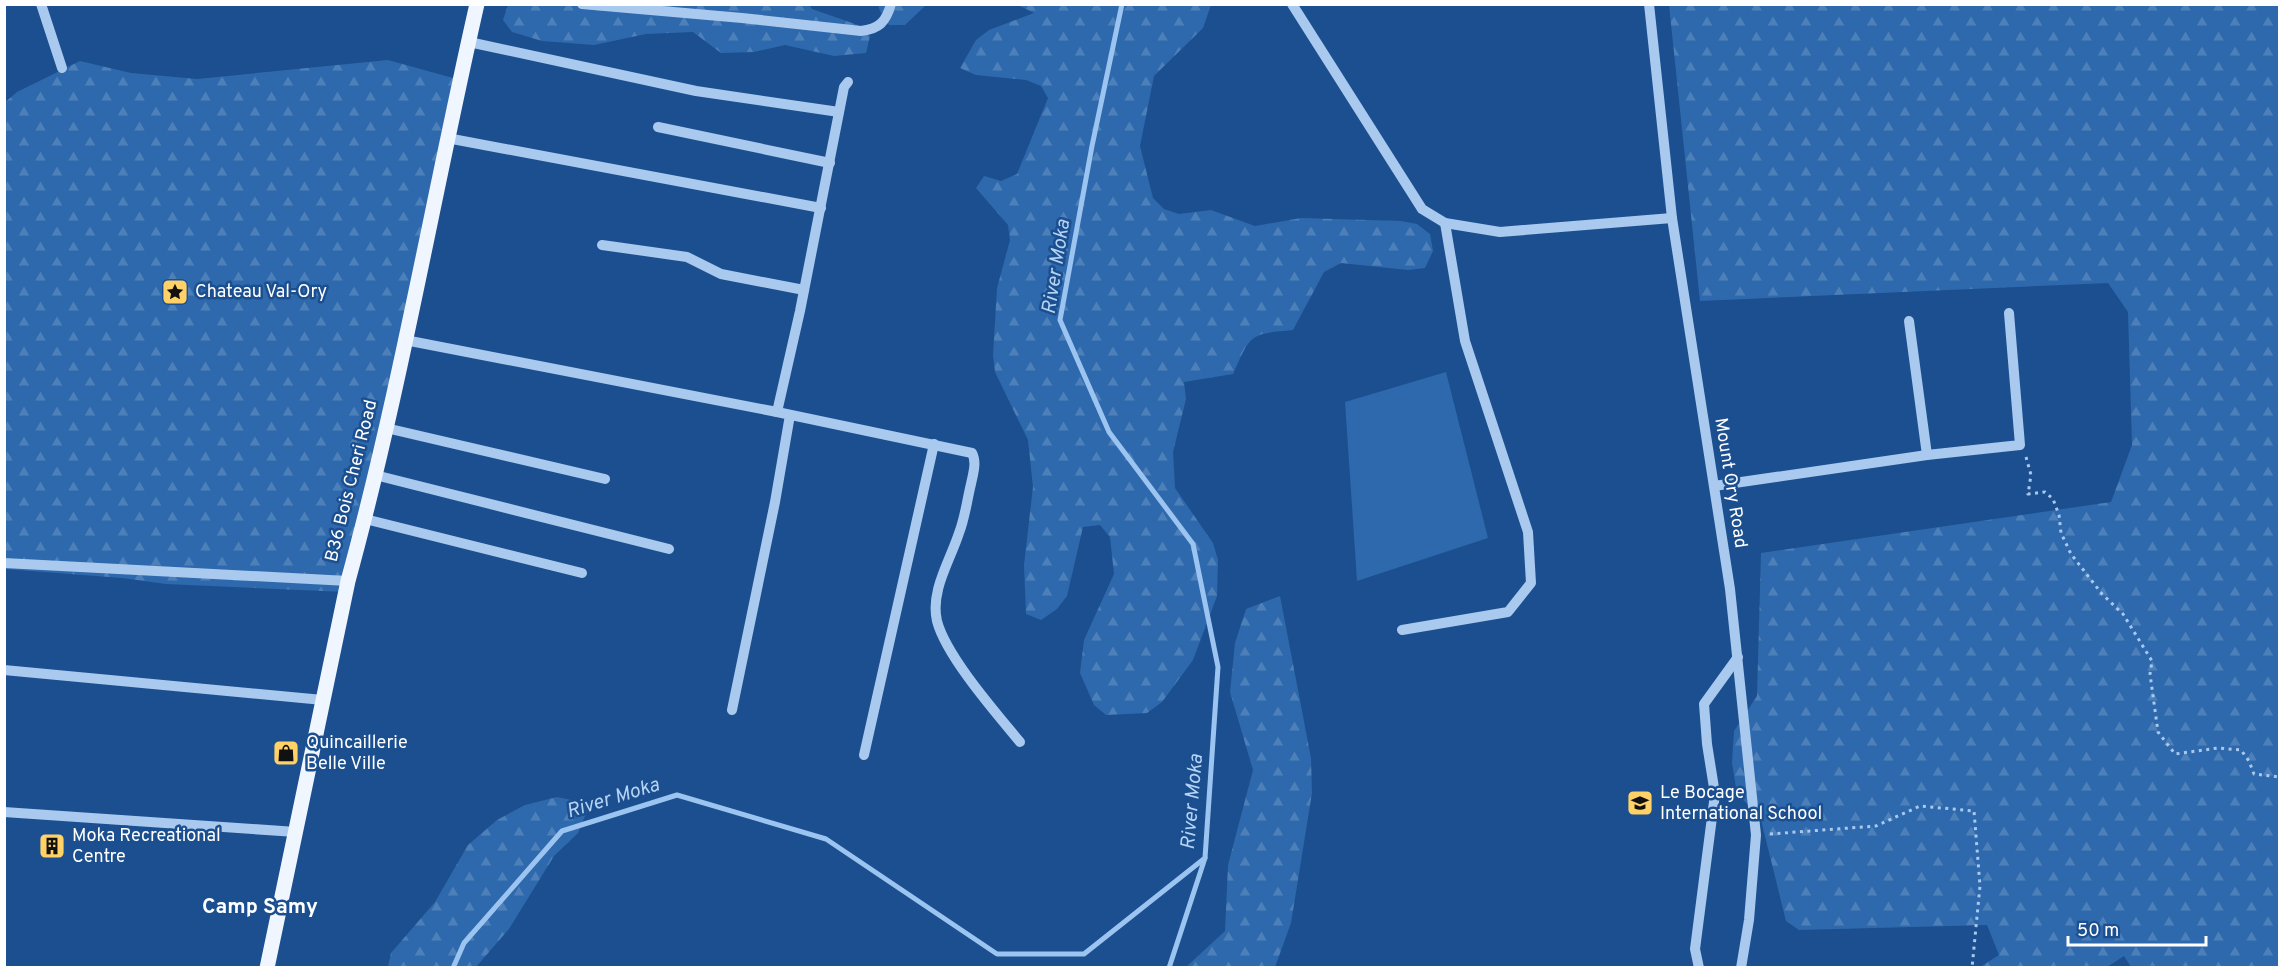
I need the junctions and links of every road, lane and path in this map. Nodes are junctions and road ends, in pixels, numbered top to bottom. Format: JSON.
{"nodes":[{"id":1,"x":41,"y":4,"type":"edge"},
{"id":2,"x":477,"y":4,"type":"edge"},
{"id":3,"x":582,"y":4,"type":"edge"},
{"id":4,"x":664,"y":4,"type":"edge"},
{"id":5,"x":891,"y":4,"type":"edge"},
{"id":6,"x":1292,"y":4,"type":"edge"},
{"id":7,"x":1649,"y":4,"type":"edge"},
{"id":8,"x":653,"y":9,"type":"junction"},
{"id":9,"x":469,"y":42,"type":"junction"},
{"id":10,"x":62,"y":68,"type":"dead end"},
{"id":11,"x":848,"y":82,"type":"dead end"},
{"id":12,"x":839,"y":112,"type":"junction"},
{"id":13,"x":658,"y":127,"type":"dead end"},
{"id":14,"x":447,"y":138,"type":"junction"},
{"id":15,"x":830,"y":163,"type":"junction"},
{"id":16,"x":821,"y":208,"type":"junction"},
{"id":17,"x":1672,"y":218,"type":"junction"},
{"id":18,"x":1445,"y":223,"type":"junction"},
{"id":19,"x":602,"y":245,"type":"dead end"},
{"id":20,"x":804,"y":290,"type":"junction"},
{"id":21,"x":2009,"y":313,"type":"dead end"},
{"id":22,"x":1909,"y":321,"type":"dead end"},
{"id":23,"x":405,"y":340,"type":"junction"},
{"id":24,"x":777,"y":412,"type":"junction"},
{"id":25,"x":790,"y":415,"type":"junction"},
{"id":26,"x":386,"y":428,"type":"junction"},
{"id":27,"x":934,"y":444,"type":"junction"},
{"id":28,"x":2020,"y":445,"type":"junction"},
{"id":29,"x":1926,"y":454,"type":"junction"},
{"id":30,"x":375,"y":475,"type":"junction"},
{"id":31,"x":605,"y":479,"type":"dead end"},
{"id":32,"x":1714,"y":486,"type":"junction"},
{"id":33,"x":365,"y":519,"type":"junction"},
{"id":34,"x":669,"y":549,"type":"dead end"},
{"id":35,"x":4,"y":563,"type":"edge"},
{"id":36,"x":582,"y":573,"type":"dead end"},
{"id":37,"x":348,"y":581,"type":"junction"},
{"id":38,"x":1402,"y":630,"type":"dead end"},
{"id":39,"x":1738,"y":657,"type":"junction"},
{"id":40,"x":4,"y":670,"type":"edge"},
{"id":41,"x":323,"y":700,"type":"junction"},
{"id":42,"x":732,"y":710,"type":"dead end"},
{"id":43,"x":1020,"y":742,"type":"dead end"},
{"id":44,"x":864,"y":755,"type":"dead end"},
{"id":45,"x":2280,"y":777,"type":"edge"},
{"id":46,"x":4,"y":812,"type":"edge"},
{"id":47,"x":296,"y":832,"type":"junction"},
{"id":48,"x":1756,"y":835,"type":"junction"},
{"id":49,"x":267,"y":968,"type":"edge"},
{"id":50,"x":1699,"y":968,"type":"edge"},
{"id":51,"x":1741,"y":968,"type":"edge"},
{"id":52,"x":1972,"y":968,"type":"edge"}],
"edges":[{"from":1,"to":10,"type":"street"},
{"from":2,"to":9,"type":"main road","name":"B36 Bois Cheri Road"},
{"from":3,"to":8,"type":"street"},
{"from":4,"to":8,"type":"street"},
{"from":5,"to":8,"type":"street"},
{"from":6,"to":18,"type":"street"},
{"from":7,"to":17,"type":"street","name":"Mount Ory Road"},
{"from":9,"to":12,"type":"street"},
{"from":9,"to":14,"type":"main road","name":"B36 Bois Cheri Road"},
{"from":11,"to":12,"type":"street"},
{"from":12,"to":15,"type":"street"},
{"from":13,"to":15,"type":"street"},
{"from":14,"to":16,"type":"street"},
{"from":14,"to":23,"type":"main road","name":"B36 Bois Cheri Road"},
{"from":15,"to":16,"type":"street"},
{"from":16,"to":20,"type":"street"},
{"from":17,"to":18,"type":"street"},
{"from":17,"to":32,"type":"street","name":"Mount Ory Road"},
{"from":18,"to":38,"type":"street"},
{"from":19,"to":20,"type":"street"},
{"from":20,"to":24,"type":"street"},
{"from":21,"to":28,"type":"street"},
{"from":22,"to":29,"type":"street"},
{"from":23,"to":24,"type":"street"},
{"from":23,"to":26,"type":"main road","name":"B36 Bois Cheri Road"},
{"from":24,"to":25,"type":"street"},
{"from":25,"to":27,"type":"street"},
{"from":25,"to":42,"type":"street"},
{"from":26,"to":30,"type":"main road","name":"B36 Bois Cheri Road"},
{"from":26,"to":31,"type":"street"},
{"from":27,"to":43,"type":"street"},
{"from":27,"to":44,"type":"street"},
{"from":28,"to":29,"type":"street"},
{"from":28,"to":45,"type":"path"},
{"from":29,"to":32,"type":"street"},
{"from":30,"to":33,"type":"main road","name":"B36 Bois Cheri Road"},
{"from":30,"to":34,"type":"street"},
{"from":32,"to":39,"type":"street","name":"Mount Ory Road"},
{"from":33,"to":36,"type":"street"},
{"from":33,"to":37,"type":"main road","name":"B36 Bois Cheri Road"},
{"from":35,"to":37,"type":"street"},
{"from":37,"to":41,"type":"main road","name":"B36 Bois Cheri Road"},
{"from":39,"to":48,"type":"street","name":"Mount Ory Road"},
{"from":39,"to":50,"type":"street"},
{"from":40,"to":41,"type":"street"},
{"from":41,"to":47,"type":"main road","name":"B36 Bois Cheri Road"},
{"from":46,"to":47,"type":"street"},
{"from":47,"to":49,"type":"main road","name":"B36 Bois Cheri Road"},
{"from":48,"to":51,"type":"street","name":"Mount Ory Road"},
{"from":48,"to":52,"type":"path"}]}
